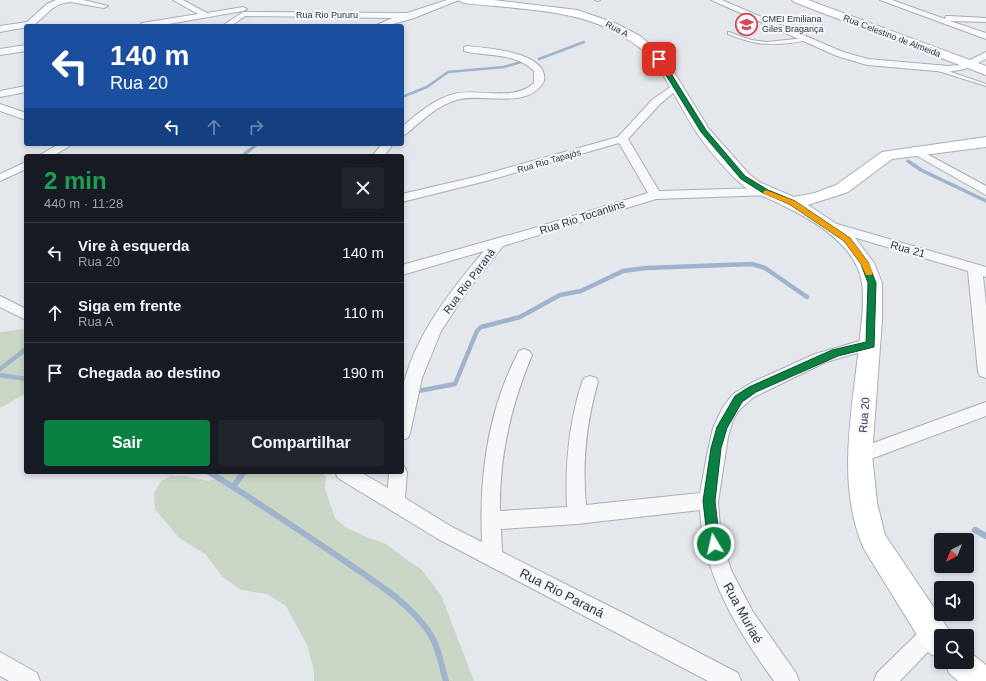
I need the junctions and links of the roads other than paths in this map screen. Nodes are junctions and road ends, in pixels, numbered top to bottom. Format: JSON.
{"nodes":[{"id":1,"x":178,"y":0,"type":"edge"},
{"id":2,"x":455,"y":0,"type":"edge"},
{"id":3,"x":464,"y":0,"type":"edge"},
{"id":4,"x":715,"y":0,"type":"edge"},
{"id":5,"x":798,"y":0,"type":"edge"},
{"id":6,"x":884,"y":0,"type":"edge"},
{"id":7,"x":104,"y":6,"type":"dead end"},
{"id":8,"x":243,"y":8,"type":"edge"},
{"id":9,"x":204,"y":14,"type":"junction"},
{"id":10,"x":411,"y":16,"type":"junction"},
{"id":11,"x":935,"y":18,"type":"junction"},
{"id":12,"x":986,"y":20,"type":"edge"},
{"id":13,"x":30,"y":24,"type":"edge"},
{"id":14,"x":152,"y":24,"type":"edge"},
{"id":15,"x":228,"y":24,"type":"edge"},
{"id":16,"x":385,"y":24,"type":"edge"},
{"id":17,"x":24,"y":25,"type":"edge"},
{"id":18,"x":0,"y":29,"type":"edge"},
{"id":19,"x":729,"y":33,"type":"dead end"},
{"id":20,"x":986,"y":36,"type":"edge"},
{"id":21,"x":806,"y":39,"type":"junction"},
{"id":22,"x":24,"y":48,"type":"edge"},
{"id":23,"x":467,"y":49,"type":"dead end"},
{"id":24,"x":0,"y":52,"type":"edge"},
{"id":25,"x":986,"y":55,"type":"edge"},
{"id":26,"x":968,"y":64,"type":"junction"},
{"id":27,"x":937,"y":69,"type":"junction"},
{"id":28,"x":986,"y":71,"type":"edge"},
{"id":29,"x":986,"y":85,"type":"edge"},
{"id":30,"x":676,"y":86,"type":"junction"},
{"id":31,"x":24,"y":89,"type":"edge"},
{"id":32,"x":0,"y":94,"type":"edge"},
{"id":33,"x":0,"y":107,"type":"edge"},
{"id":34,"x":24,"y":116,"type":"edge"},
{"id":35,"x":404,"y":130,"type":"edge"},
{"id":36,"x":622,"y":139,"type":"junction"},
{"id":37,"x":986,"y":142,"type":"edge"},
{"id":38,"x":64,"y":146,"type":"edge"},
{"id":39,"x":386,"y":146,"type":"edge"},
{"id":40,"x":914,"y":150,"type":"junction"},
{"id":41,"x":48,"y":154,"type":"edge"},
{"id":42,"x":380,"y":154,"type":"edge"},
{"id":43,"x":24,"y":166,"type":"edge"},
{"id":44,"x":0,"y":178,"type":"edge"},
{"id":45,"x":986,"y":191,"type":"edge"},
{"id":46,"x":765,"y":192,"type":"junction"},
{"id":47,"x":655,"y":195,"type":"junction"},
{"id":48,"x":404,"y":198,"type":"edge"},
{"id":49,"x":792,"y":203,"type":"junction"},
{"id":50,"x":830,"y":226,"type":"junction"},
{"id":51,"x":498,"y":243,"type":"junction"},
{"id":52,"x":404,"y":269,"type":"edge"},
{"id":53,"x":981,"y":270,"type":"edge"},
{"id":54,"x":0,"y":301,"type":"edge"},
{"id":55,"x":24,"y":313,"type":"edge"},
{"id":56,"x":24,"y":314,"type":"edge"},
{"id":57,"x":0,"y":315,"type":"edge"},
{"id":58,"x":870,"y":344,"type":"junction"},
{"id":59,"x":524,"y":355,"type":"dead end"},
{"id":60,"x":986,"y":372,"type":"edge"},
{"id":61,"x":590,"y":382,"type":"dead end"},
{"id":62,"x":986,"y":408,"type":"edge"},
{"id":63,"x":404,"y":423,"type":"edge"},
{"id":64,"x":860,"y":455,"type":"junction"},
{"id":65,"x":347,"y":474,"type":"edge"},
{"id":66,"x":398,"y":474,"type":"edge"},
{"id":67,"x":709,"y":501,"type":"junction"},
{"id":68,"x":396,"y":502,"type":"junction"},
{"id":69,"x":577,"y":514,"type":"junction"},
{"id":70,"x":490,"y":521,"type":"junction"},
{"id":71,"x":493,"y":558,"type":"junction"},
{"id":72,"x":934,"y":635,"type":"edge"},
{"id":73,"x":934,"y":640,"type":"edge"},
{"id":74,"x":0,"y":663,"type":"edge"},
{"id":75,"x":29,"y":681,"type":"edge"},
{"id":76,"x":730,"y":681,"type":"edge"},
{"id":77,"x":788,"y":681,"type":"edge"},
{"id":78,"x":885,"y":681,"type":"edge"}],
"edges":[{"from":1,"to":9,"type":"street"},
{"from":2,"to":10,"type":"street"},
{"from":3,"to":30,"type":"street","name":"Rua A"},
{"from":4,"to":21,"type":"street"},
{"from":5,"to":26,"type":"street","name":"Rua Celestino de Almeida"},
{"from":6,"to":11,"type":"street"},
{"from":7,"to":13,"type":"street"},
{"from":8,"to":9,"type":"street","name":"Rua Rio Pururu"},
{"from":8,"to":10,"type":"street","name":"Rua Rio Pururu"},
{"from":8,"to":15,"type":"street"},
{"from":9,"to":14,"type":"street","name":"Rua Rio Pururu"},
{"from":10,"to":16,"type":"street"},
{"from":11,"to":12,"type":"street"},
{"from":11,"to":20,"type":"street"},
{"from":17,"to":18,"type":"street"},
{"from":19,"to":21,"type":"lane"},
{"from":21,"to":27,"type":"street"},
{"from":22,"to":24,"type":"street"},
{"from":23,"to":35,"type":"street"},
{"from":25,"to":26,"type":"street"},
{"from":26,"to":27,"type":"street"},
{"from":26,"to":28,"type":"street","name":"Rua Celestino de Almeida"},
{"from":27,"to":29,"type":"lane"},
{"from":30,"to":36,"type":"street"},
{"from":30,"to":46,"type":"street","name":"Rua A"},
{"from":31,"to":32,"type":"street"},
{"from":33,"to":34,"type":"street"},
{"from":36,"to":47,"type":"street"},
{"from":36,"to":48,"type":"street","name":"Rua Rio Tapajós"},
{"from":37,"to":40,"type":"street"},
{"from":38,"to":41,"type":"street"},
{"from":39,"to":42,"type":"street"},
{"from":40,"to":45,"type":"street"},
{"from":40,"to":49,"type":"street"},
{"from":43,"to":44,"type":"street"},
{"from":46,"to":47,"type":"street","name":"Rua Rio Tocantins"},
{"from":46,"to":49,"type":"street","name":"Rua A"},
{"from":47,"to":51,"type":"street","name":"Rua Rio Tocantins"},
{"from":49,"to":50,"type":"street","name":"Rua 20"},
{"from":50,"to":53,"type":"street","name":"Rua 21"},
{"from":50,"to":58,"type":"street","name":"Rua 20"},
{"from":51,"to":52,"type":"street","name":"Rua Rio Tocantins"},
{"from":51,"to":63,"type":"street","name":"Rua Rio Paraná"},
{"from":53,"to":60,"type":"street"},
{"from":54,"to":55,"type":"street"},
{"from":56,"to":57,"type":"street"},
{"from":58,"to":64,"type":"street","name":"Rua 20"},
{"from":58,"to":67,"type":"street","name":"Rua Muriaé"},
{"from":59,"to":70,"type":"street"},
{"from":61,"to":69,"type":"street"},
{"from":62,"to":64,"type":"street"},
{"from":64,"to":72,"type":"street","name":"Rua 20"},
{"from":65,"to":68,"type":"street","name":"Rua Rio Paraná"},
{"from":66,"to":68,"type":"street"},
{"from":67,"to":69,"type":"street"},
{"from":67,"to":77,"type":"street","name":"Rua Muriaé"},
{"from":68,"to":71,"type":"street","name":"Rua Rio Paraná"},
{"from":69,"to":70,"type":"street"},
{"from":70,"to":71,"type":"street"},
{"from":71,"to":76,"type":"street","name":"Rua Rio Paraná"},
{"from":73,"to":78,"type":"street"},
{"from":74,"to":75,"type":"street"}]}
